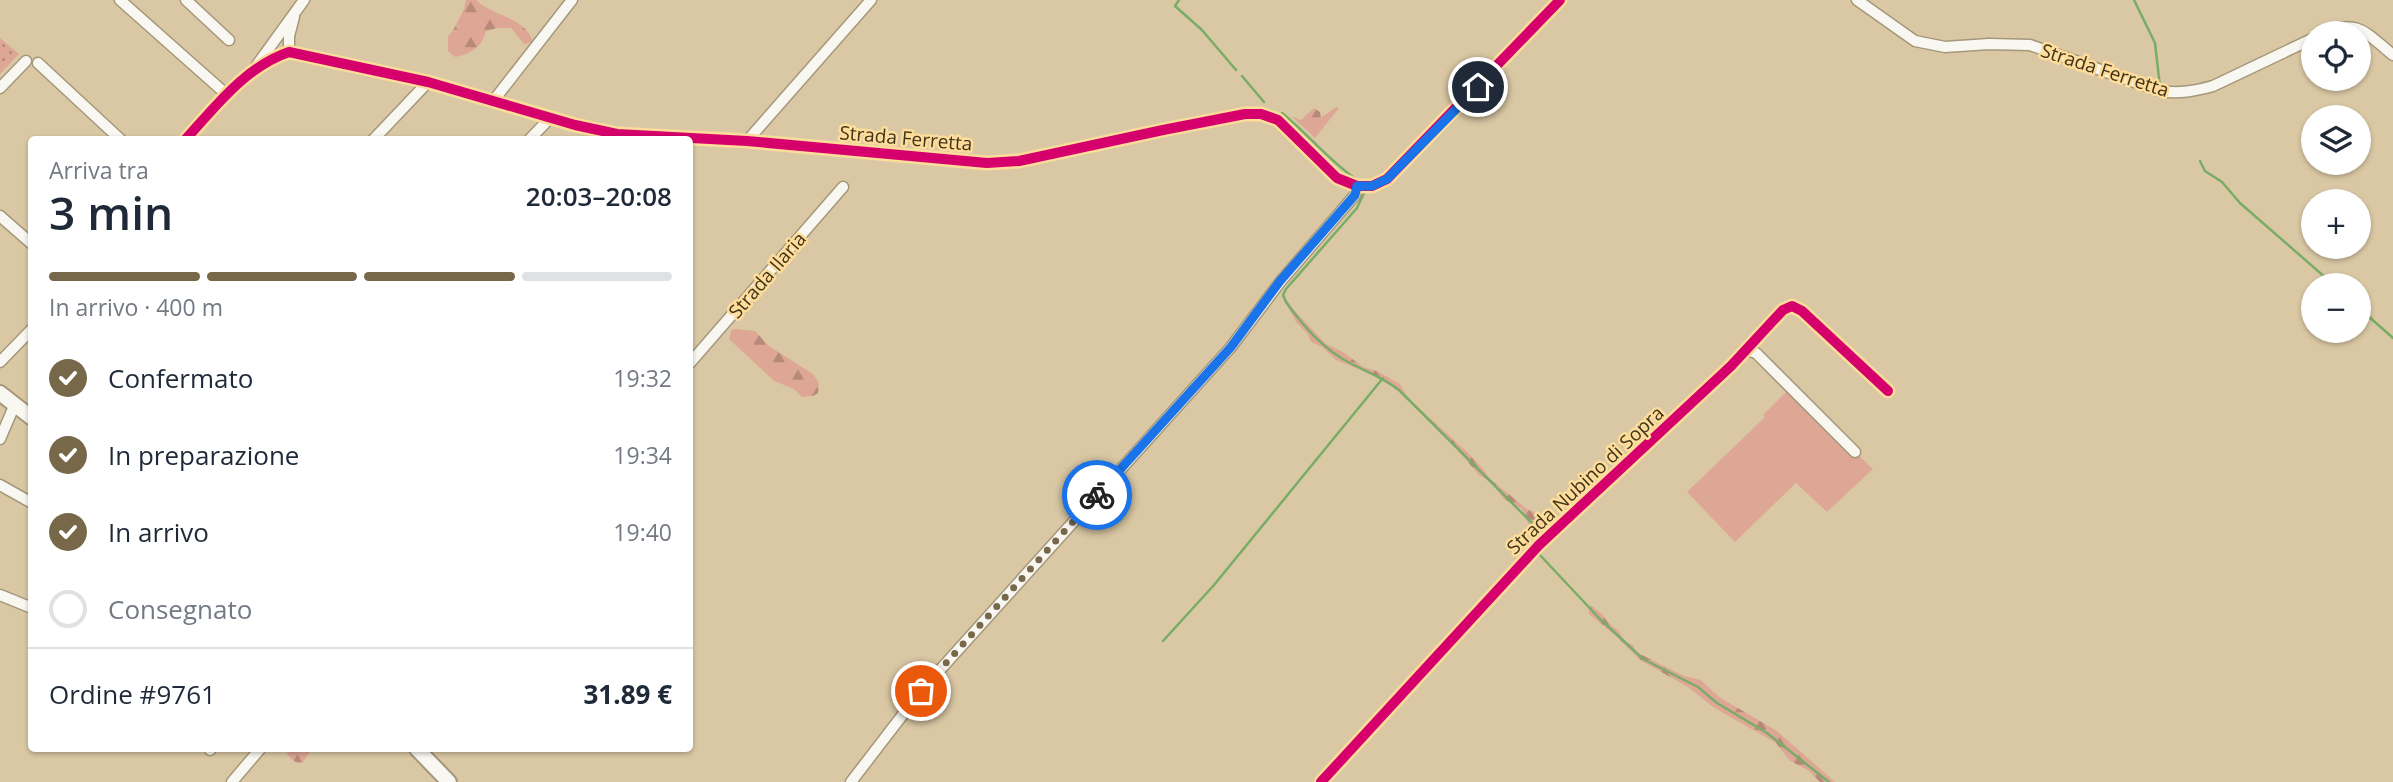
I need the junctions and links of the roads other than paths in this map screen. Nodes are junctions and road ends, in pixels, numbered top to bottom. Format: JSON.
{"nodes":[{"id":1,"x":120,"y":0,"type":"edge"},
{"id":2,"x":186,"y":0,"type":"edge"},
{"id":3,"x":304,"y":0,"type":"edge"},
{"id":4,"x":572,"y":0,"type":"edge"},
{"id":5,"x":871,"y":0,"type":"edge"},
{"id":6,"x":1560,"y":0,"type":"edge"},
{"id":7,"x":1857,"y":0,"type":"edge"},
{"id":8,"x":295,"y":13,"type":"junction"},
{"id":9,"x":2371,"y":39,"type":"edge"},
{"id":10,"x":229,"y":40,"type":"dead end"},
{"id":11,"x":2301,"y":44,"type":"edge"},
{"id":12,"x":289,"y":52,"type":"junction"},
{"id":13,"x":2393,"y":55,"type":"edge"},
{"id":14,"x":26,"y":61,"type":"dead end"},
{"id":15,"x":38,"y":63,"type":"dead end"},
{"id":16,"x":253,"y":72,"type":"junction"},
{"id":17,"x":428,"y":82,"type":"junction"},
{"id":18,"x":0,"y":88,"type":"edge"},
{"id":19,"x":226,"y":94,"type":"junction"},
{"id":20,"x":495,"y":100,"type":"junction"},
{"id":21,"x":551,"y":117,"type":"junction"},
{"id":22,"x":117,"y":136,"type":"edge"},
{"id":23,"x":189,"y":136,"type":"edge"},
{"id":24,"x":377,"y":136,"type":"edge"},
{"id":25,"x":533,"y":136,"type":"edge"},
{"id":26,"x":654,"y":136,"type":"edge"},
{"id":27,"x":693,"y":138,"type":"edge"},
{"id":28,"x":747,"y":141,"type":"junction"},
{"id":29,"x":1357,"y":186,"type":"junction"},
{"id":30,"x":843,"y":187,"type":"dead end"},
{"id":31,"x":0,"y":216,"type":"edge"},
{"id":32,"x":28,"y":240,"type":"edge"},
{"id":33,"x":28,"y":333,"type":"edge"},
{"id":34,"x":1747,"y":350,"type":"junction"},
{"id":35,"x":693,"y":360,"type":"edge"},
{"id":36,"x":0,"y":362,"type":"edge"},
{"id":37,"x":1888,"y":391,"type":"dead end"},
{"id":38,"x":0,"y":393,"type":"edge"},
{"id":39,"x":15,"y":404,"type":"junction"},
{"id":40,"x":28,"y":415,"type":"edge"},
{"id":41,"x":0,"y":439,"type":"edge"},
{"id":42,"x":1856,"y":452,"type":"dead end"},
{"id":43,"x":0,"y":485,"type":"edge"},
{"id":44,"x":28,"y":501,"type":"edge"},
{"id":45,"x":0,"y":595,"type":"edge"},
{"id":46,"x":28,"y":606,"type":"edge"},
{"id":47,"x":257,"y":752,"type":"edge"},
{"id":48,"x":420,"y":752,"type":"edge"},
{"id":49,"x":232,"y":782,"type":"edge"},
{"id":50,"x":449,"y":782,"type":"edge"},
{"id":51,"x":851,"y":782,"type":"edge"},
{"id":52,"x":1321,"y":782,"type":"edge"}],
"edges":[{"from":1,"to":19,"type":"street"},
{"from":2,"to":10,"type":"street"},
{"from":3,"to":8,"type":"street"},
{"from":4,"to":20,"type":"street"},
{"from":5,"to":28,"type":"street"},
{"from":6,"to":29,"type":"street"},
{"from":7,"to":11,"type":"street","name":"Strada Ferretta"},
{"from":8,"to":12,"type":"street"},
{"from":8,"to":16,"type":"street"},
{"from":9,"to":13,"type":"street"},
{"from":12,"to":16,"type":"street"},
{"from":12,"to":17,"type":"street","name":"Strada Ferretta"},
{"from":14,"to":18,"type":"street"},
{"from":15,"to":22,"type":"street"},
{"from":16,"to":19,"type":"street"},
{"from":17,"to":20,"type":"street","name":"Strada Ferretta"},
{"from":17,"to":24,"type":"street"},
{"from":19,"to":23,"type":"street"},
{"from":20,"to":21,"type":"street","name":"Strada Ferretta"},
{"from":21,"to":25,"type":"street"},
{"from":21,"to":26,"type":"street","name":"Strada Ferretta"},
{"from":27,"to":28,"type":"street","name":"Strada Ferretta"},
{"from":28,"to":29,"type":"street","name":"Strada Ferretta"},
{"from":29,"to":51,"type":"street"},
{"from":30,"to":35,"type":"street","name":"Strada Ilaria"},
{"from":31,"to":32,"type":"street"},
{"from":33,"to":36,"type":"street"},
{"from":34,"to":37,"type":"street","name":"Strada Nubino di Sopra"},
{"from":34,"to":42,"type":"street"},
{"from":34,"to":52,"type":"street","name":"Strada Nubino di Sopra"},
{"from":38,"to":39,"type":"street"},
{"from":39,"to":40,"type":"street"},
{"from":39,"to":41,"type":"street"},
{"from":43,"to":44,"type":"street"},
{"from":45,"to":46,"type":"street"},
{"from":47,"to":49,"type":"street"},
{"from":48,"to":50,"type":"street"}]}
